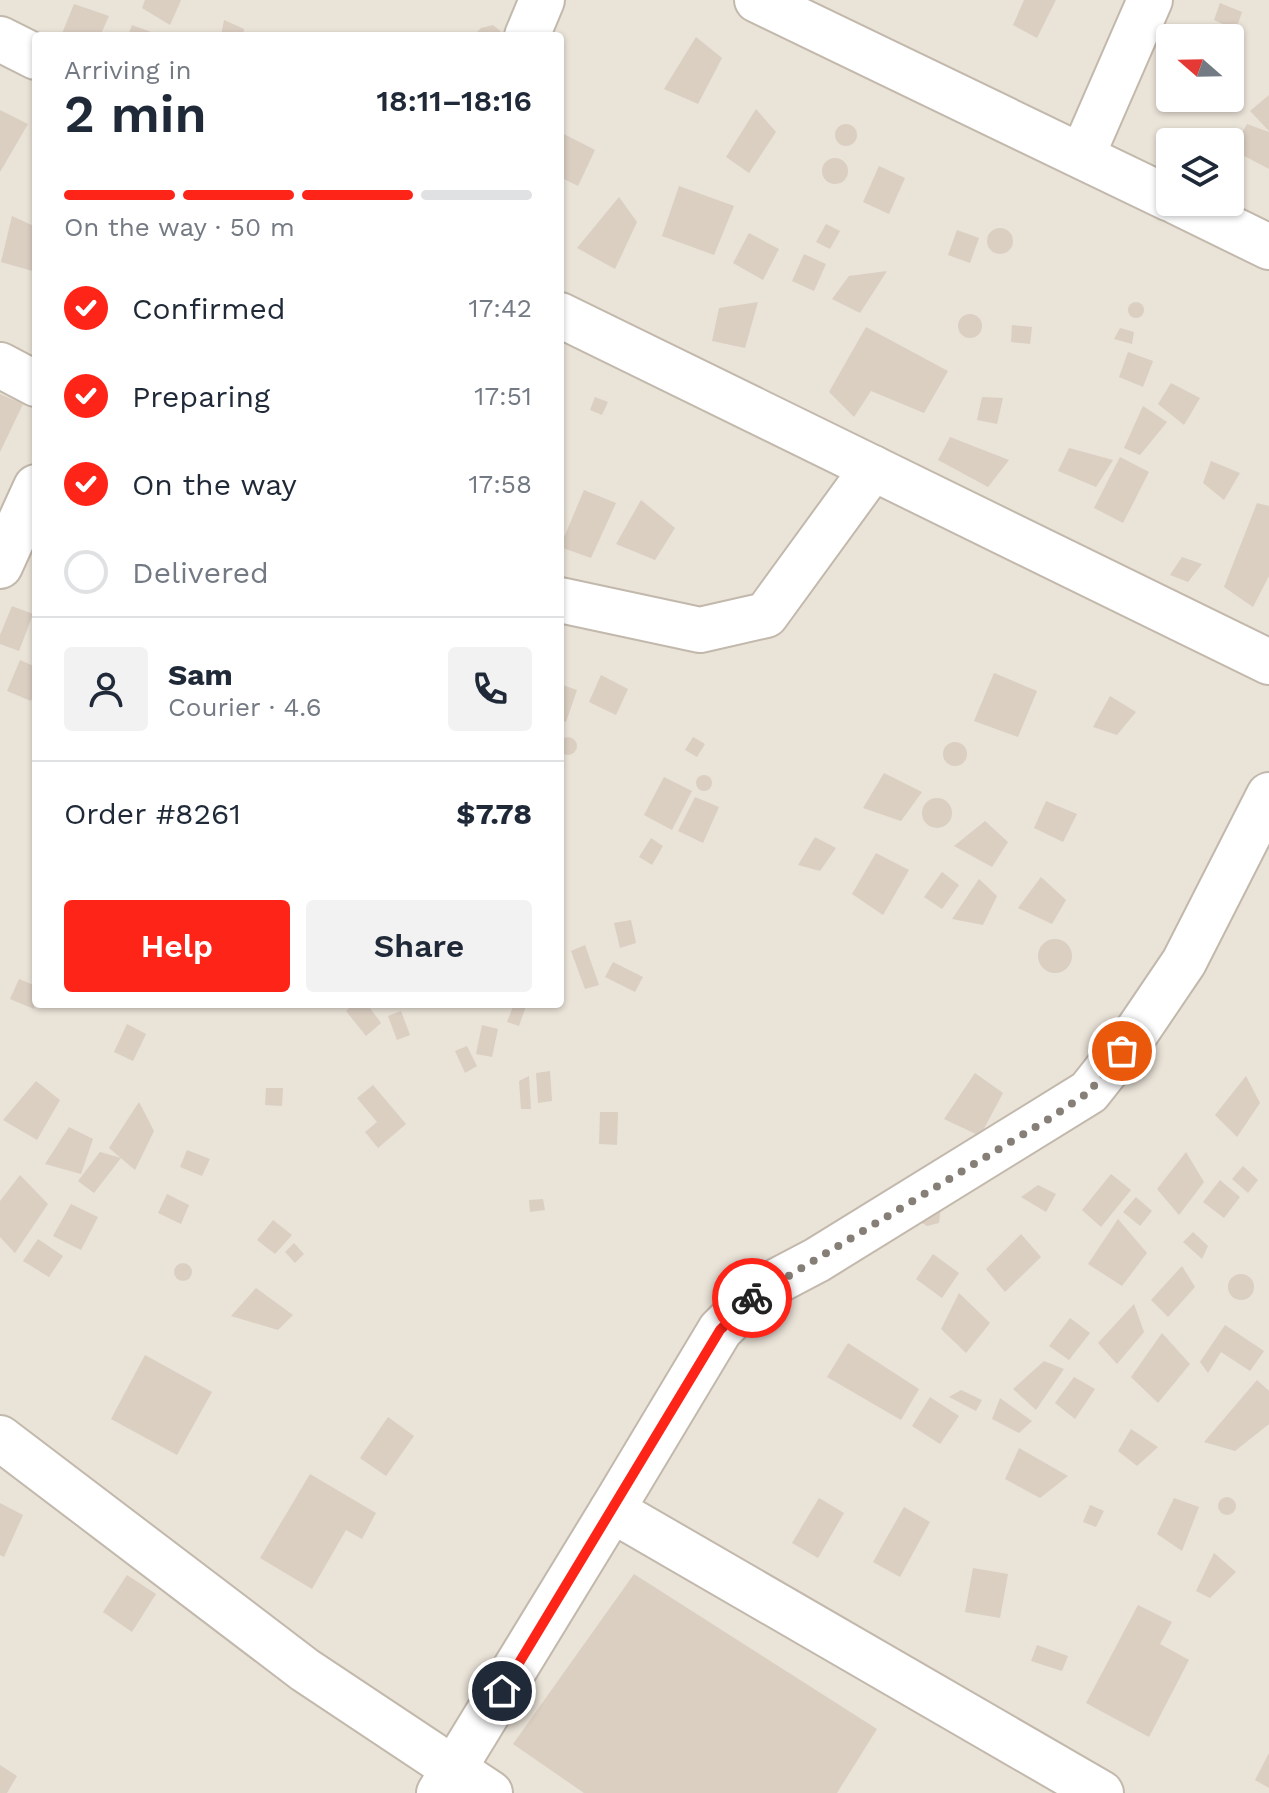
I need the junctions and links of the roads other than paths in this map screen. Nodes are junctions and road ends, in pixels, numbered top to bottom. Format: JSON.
{"nodes":[{"id":1,"x":542,"y":0,"type":"edge"},
{"id":2,"x":757,"y":0,"type":"edge"},
{"id":3,"x":1150,"y":0,"type":"edge"},
{"id":4,"x":529,"y":32,"type":"edge"},
{"id":5,"x":0,"y":39,"type":"edge"},
{"id":6,"x":32,"y":55,"type":"edge"},
{"id":7,"x":1082,"y":156,"type":"junction"},
{"id":8,"x":1156,"y":192,"type":"edge"},
{"id":9,"x":1206,"y":216,"type":"edge"},
{"id":10,"x":1269,"y":247,"type":"edge"},
{"id":11,"x":564,"y":317,"type":"edge"},
{"id":12,"x":0,"y":365,"type":"edge"},
{"id":13,"x":32,"y":382,"type":"edge"},
{"id":14,"x":873,"y":468,"type":"junction"},
{"id":15,"x":32,"y":496,"type":"edge"},
{"id":16,"x":0,"y":566,"type":"edge"},
{"id":17,"x":564,"y":601,"type":"edge"},
{"id":18,"x":1269,"y":662,"type":"edge"},
{"id":19,"x":1269,"y":795,"type":"edge"},
{"id":20,"x":0,"y":1438,"type":"edge"},
{"id":21,"x":612,"y":1510,"type":"junction"},
{"id":22,"x":447,"y":1781,"type":"edge"},
{"id":23,"x":490,"y":1793,"type":"edge"},
{"id":24,"x":1101,"y":1793,"type":"edge"}],
"edges":[{"from":1,"to":4,"type":"street"},
{"from":2,"to":7,"type":"street"},
{"from":3,"to":7,"type":"street"},
{"from":5,"to":6,"type":"street"},
{"from":7,"to":8,"type":"street"},
{"from":9,"to":10,"type":"street"},
{"from":11,"to":14,"type":"street"},
{"from":12,"to":13,"type":"street"},
{"from":14,"to":17,"type":"street"},
{"from":14,"to":18,"type":"street"},
{"from":15,"to":16,"type":"street"},
{"from":19,"to":21,"type":"street"},
{"from":20,"to":22,"type":"street"},
{"from":21,"to":22,"type":"street"},
{"from":21,"to":24,"type":"street"},
{"from":22,"to":23,"type":"street"}]}
